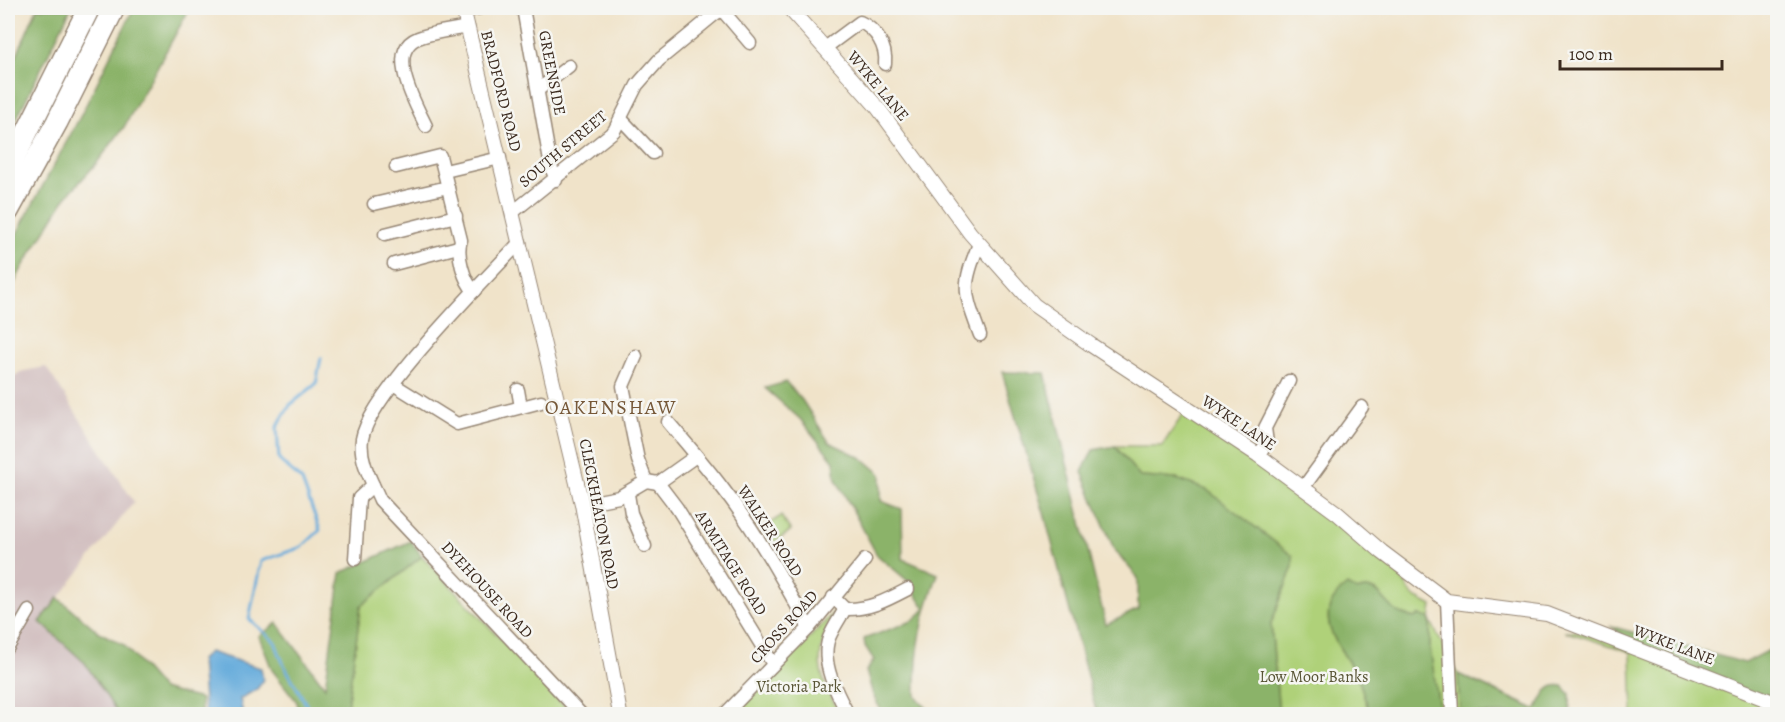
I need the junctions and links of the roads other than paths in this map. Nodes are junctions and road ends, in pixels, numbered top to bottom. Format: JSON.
{"nodes":[{"id":1,"x":89,"y":8,"type":"edge"},
{"id":2,"x":114,"y":8,"type":"edge"},
{"id":3,"x":480,"y":8,"type":"edge"},
{"id":4,"x":523,"y":8,"type":"edge"},
{"id":5,"x":789,"y":8,"type":"edge"},
{"id":6,"x":464,"y":9,"type":"edge"},
{"id":7,"x":468,"y":27,"type":"junction"},
{"id":8,"x":750,"y":43,"type":"dead end"},
{"id":9,"x":825,"y":48,"type":"junction"},
{"id":10,"x":885,"y":64,"type":"dead end"},
{"id":11,"x":569,"y":66,"type":"dead end"},
{"id":12,"x":538,"y":90,"type":"junction"},
{"id":13,"x":622,"y":120,"type":"junction"},
{"id":14,"x":426,"y":126,"type":"dead end"},
{"id":15,"x":653,"y":153,"type":"dead end"},
{"id":16,"x":500,"y":158,"type":"junction"},
{"id":17,"x":396,"y":167,"type":"dead end"},
{"id":18,"x":8,"y":170,"type":"edge"},
{"id":19,"x":445,"y":171,"type":"junction"},
{"id":20,"x":556,"y":180,"type":"junction"},
{"id":21,"x":506,"y":182,"type":"joint"},
{"id":22,"x":448,"y":187,"type":"junction"},
{"id":23,"x":374,"y":204,"type":"dead end"},
{"id":24,"x":8,"y":211,"type":"edge"},
{"id":25,"x":513,"y":212,"type":"junction"},
{"id":26,"x":456,"y":216,"type":"junction"},
{"id":27,"x":385,"y":234,"type":"dead end"},
{"id":28,"x":520,"y":242,"type":"junction"},
{"id":29,"x":979,"y":244,"type":"junction"},
{"id":30,"x":458,"y":248,"type":"junction"},
{"id":31,"x":394,"y":264,"type":"dead end"},
{"id":32,"x":474,"y":291,"type":"junction"},
{"id":33,"x":980,"y":335,"type":"dead end"},
{"id":34,"x":636,"y":356,"type":"dead end"},
{"id":35,"x":1289,"y":381,"type":"dead end"},
{"id":36,"x":393,"y":384,"type":"junction"},
{"id":37,"x":518,"y":390,"type":"dead end"},
{"id":38,"x":541,"y":402,"type":"dead end"},
{"id":39,"x":521,"y":407,"type":"junction"},
{"id":40,"x":1362,"y":407,"type":"dead end"},
{"id":41,"x":668,"y":422,"type":"dead end"},
{"id":42,"x":1258,"y":455,"type":"junction"},
{"id":43,"x":696,"y":456,"type":"junction"},
{"id":44,"x":652,"y":482,"type":"junction"},
{"id":45,"x":373,"y":485,"type":"junction"},
{"id":46,"x":1303,"y":488,"type":"junction"},
{"id":47,"x":628,"y":494,"type":"junction"},
{"id":48,"x":582,"y":504,"type":"junction"},
{"id":49,"x":645,"y":546,"type":"dead end"},
{"id":50,"x":355,"y":559,"type":"dead end"},
{"id":51,"x":865,"y":560,"type":"dead end"},
{"id":52,"x":908,"y":589,"type":"dead end"},
{"id":53,"x":832,"y":597,"type":"junction"},
{"id":54,"x":1446,"y":601,"type":"junction"},
{"id":55,"x":845,"y":609,"type":"junction"},
{"id":56,"x":29,"y":611,"type":"dead end"},
{"id":57,"x":809,"y":628,"type":"junction"},
{"id":58,"x":8,"y":647,"type":"edge"},
{"id":59,"x":773,"y":664,"type":"junction"},
{"id":60,"x":1778,"y":704,"type":"edge"},
{"id":61,"x":581,"y":714,"type":"edge"},
{"id":62,"x":620,"y":714,"type":"edge"},
{"id":63,"x":725,"y":714,"type":"edge"},
{"id":64,"x":848,"y":714,"type":"edge"},
{"id":65,"x":1452,"y":714,"type":"edge"}],
"edges":[{"from":1,"to":18,"type":"highway"},
{"from":2,"to":24,"type":"highway"},
{"from":3,"to":6,"type":"street"},
{"from":4,"to":12,"type":"street","name":"GREENSIDE"},
{"from":5,"to":9,"type":"street","name":"WYKE LANE"},
{"from":6,"to":7,"type":"street","name":"BRADFORD ROAD"},
{"from":7,"to":14,"type":"street"},
{"from":7,"to":16,"type":"street","name":"BRADFORD ROAD"},
{"from":8,"to":13,"type":"street","name":"SOUTH STREET"},
{"from":9,"to":10,"type":"street"},
{"from":9,"to":29,"type":"street","name":"WYKE LANE"},
{"from":11,"to":12,"type":"street"},
{"from":12,"to":20,"type":"street","name":"GREENSIDE"},
{"from":13,"to":15,"type":"street"},
{"from":13,"to":20,"type":"street","name":"SOUTH STREET"},
{"from":16,"to":19,"type":"street"},
{"from":16,"to":21,"type":"street","name":"BRADFORD ROAD"},
{"from":17,"to":19,"type":"street"},
{"from":19,"to":22,"type":"street"},
{"from":20,"to":25,"type":"street","name":"SOUTH STREET"},
{"from":21,"to":25,"type":"street","name":"CLECKHEATON ROAD"},
{"from":22,"to":23,"type":"street"},
{"from":22,"to":26,"type":"street"},
{"from":25,"to":28,"type":"street","name":"CLECKHEATON ROAD"},
{"from":26,"to":27,"type":"street"},
{"from":26,"to":30,"type":"street"},
{"from":28,"to":32,"type":"street","name":"DYEHOUSE ROAD"},
{"from":28,"to":48,"type":"street","name":"CLECKHEATON ROAD"},
{"from":29,"to":33,"type":"street"},
{"from":29,"to":42,"type":"street","name":"WYKE LANE"},
{"from":30,"to":31,"type":"street"},
{"from":30,"to":32,"type":"street"},
{"from":32,"to":36,"type":"street","name":"DYEHOUSE ROAD"},
{"from":34,"to":44,"type":"street","name":"ARMITAGE ROAD"},
{"from":35,"to":42,"type":"street"},
{"from":36,"to":39,"type":"street"},
{"from":36,"to":45,"type":"street","name":"DYEHOUSE ROAD"},
{"from":37,"to":39,"type":"street"},
{"from":38,"to":39,"type":"street"},
{"from":40,"to":46,"type":"street"},
{"from":41,"to":43,"type":"street","name":"WALKER ROAD"},
{"from":42,"to":46,"type":"street","name":"WYKE LANE"},
{"from":43,"to":44,"type":"street"},
{"from":43,"to":57,"type":"street","name":"WALKER ROAD"},
{"from":44,"to":47,"type":"street"},
{"from":44,"to":59,"type":"street","name":"ARMITAGE ROAD"},
{"from":45,"to":50,"type":"street"},
{"from":45,"to":61,"type":"street","name":"DYEHOUSE ROAD"},
{"from":46,"to":54,"type":"street","name":"WYKE LANE"},
{"from":47,"to":48,"type":"street"},
{"from":47,"to":49,"type":"street"},
{"from":48,"to":62,"type":"street","name":"CLECKHEATON ROAD"},
{"from":51,"to":53,"type":"street","name":"CROSS ROAD"},
{"from":52,"to":55,"type":"street"},
{"from":53,"to":55,"type":"street"},
{"from":53,"to":57,"type":"street","name":"CROSS ROAD"},
{"from":54,"to":60,"type":"street","name":"WYKE LANE"},
{"from":54,"to":65,"type":"street"},
{"from":55,"to":64,"type":"street"},
{"from":56,"to":58,"type":"street"},
{"from":57,"to":59,"type":"street","name":"CROSS ROAD"},
{"from":59,"to":63,"type":"street","name":"CROSS ROAD"}]}
